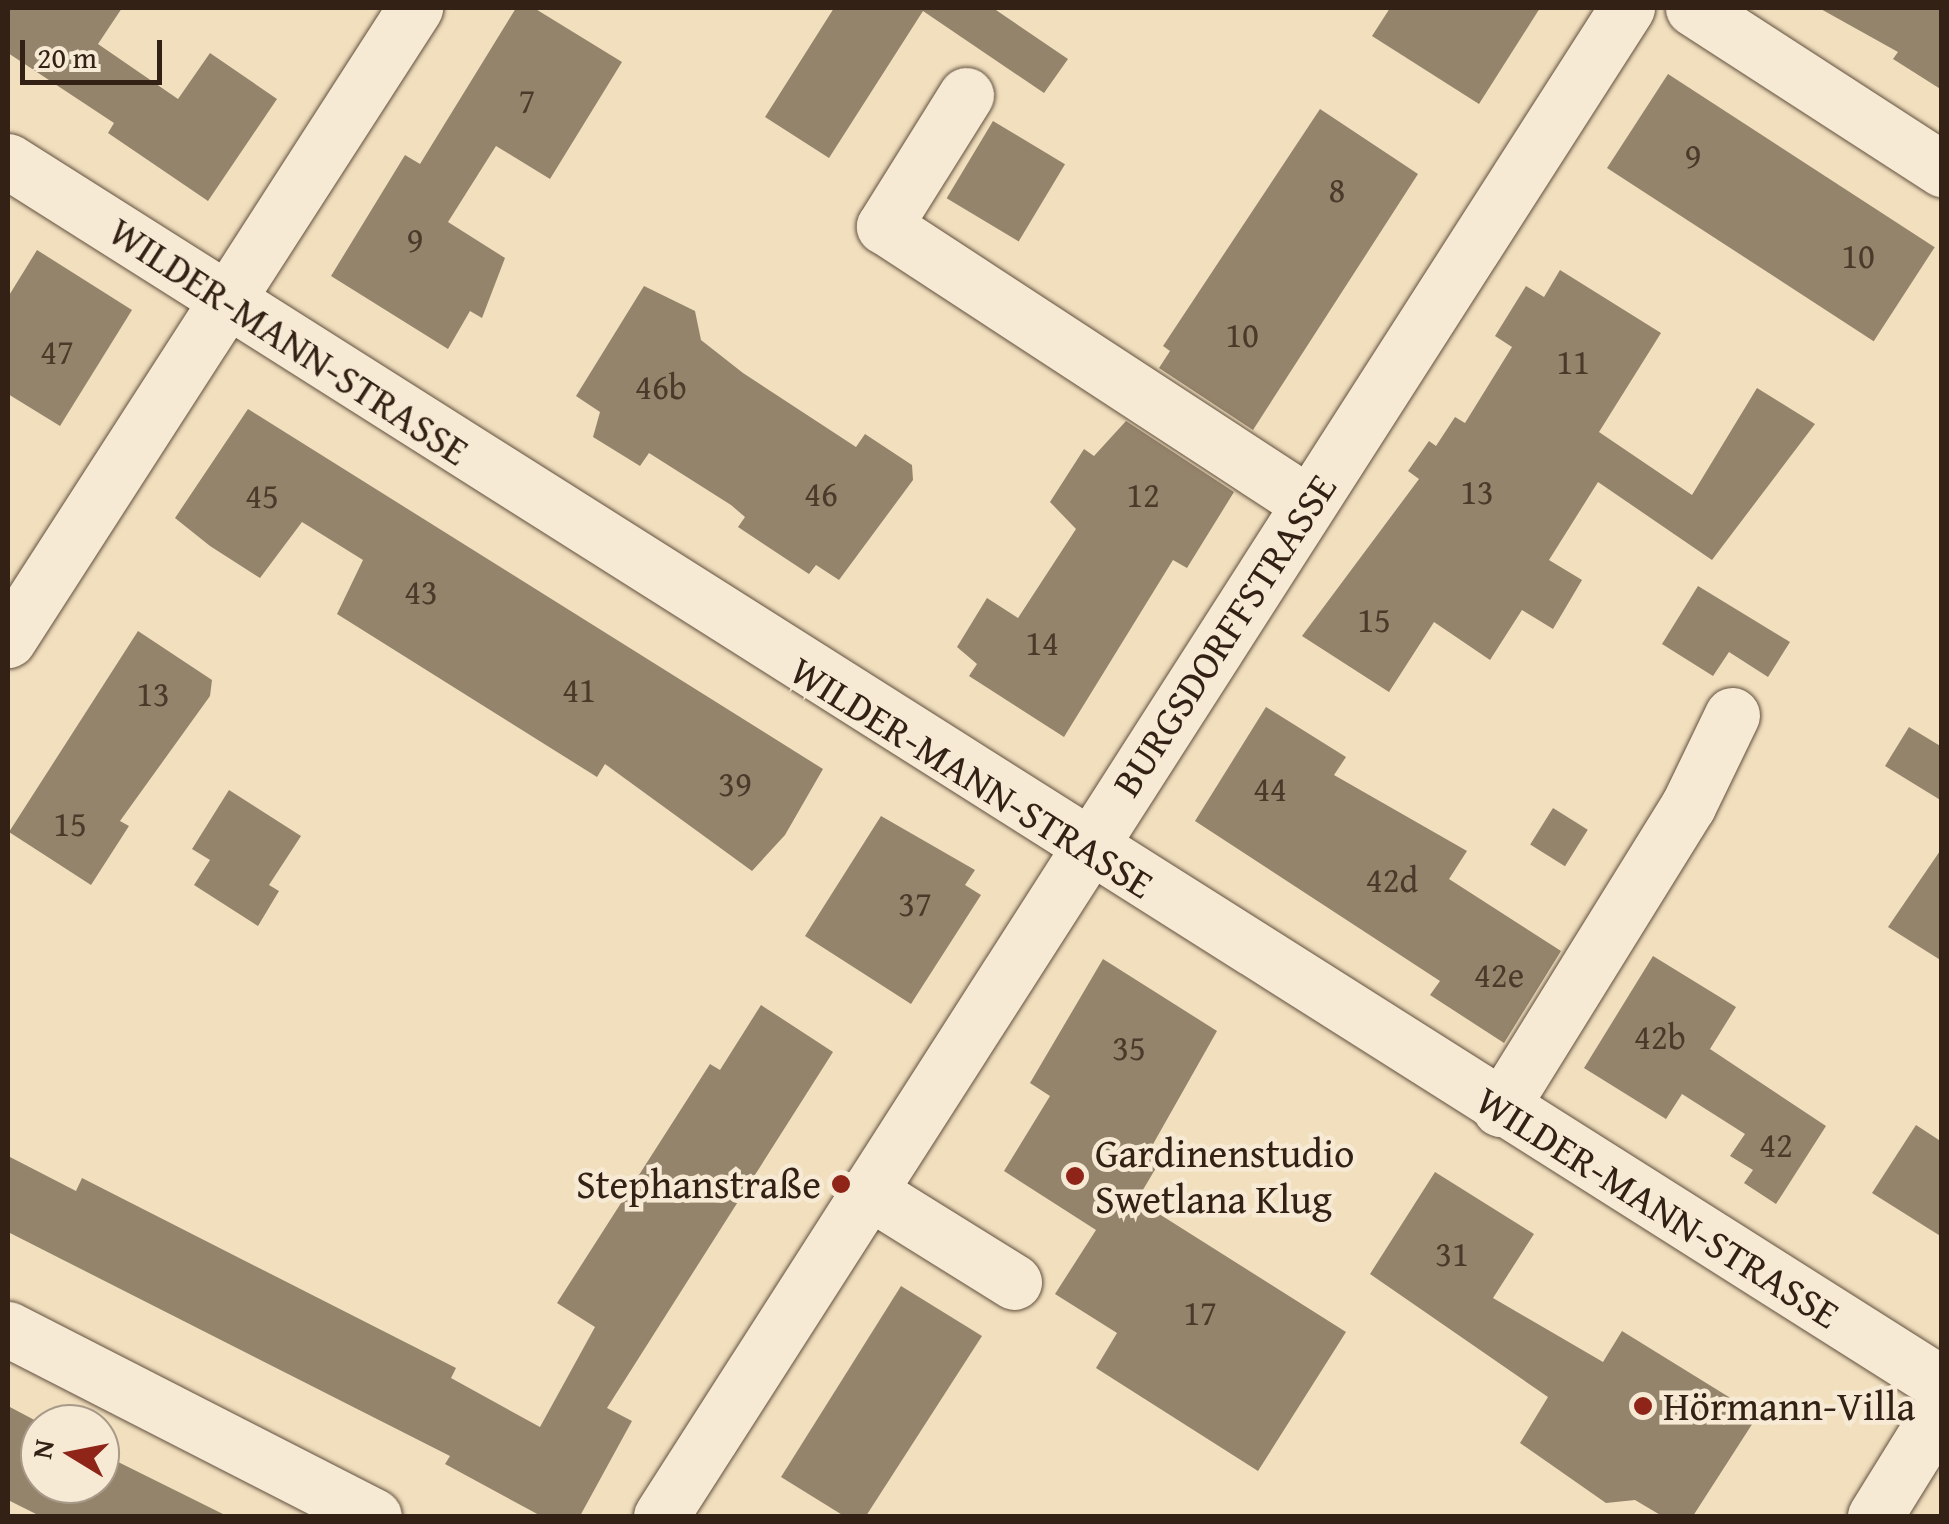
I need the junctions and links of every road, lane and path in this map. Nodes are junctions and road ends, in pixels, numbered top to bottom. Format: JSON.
{"nodes":[{"id":1,"x":416,"y":8,"type":"edge"},
{"id":2,"x":1627,"y":8,"type":"edge"},
{"id":3,"x":1693,"y":8,"type":"edge"},
{"id":4,"x":966,"y":95,"type":"dead end"},
{"id":5,"x":8,"y":161,"type":"edge"},
{"id":6,"x":1942,"y":169,"type":"edge"},
{"id":7,"x":225,"y":300,"type":"junction"},
{"id":8,"x":1308,"y":504,"type":"junction"},
{"id":9,"x":8,"y":640,"type":"edge"},
{"id":10,"x":1732,"y":715,"type":"dead end"},
{"id":11,"x":1086,"y":850,"type":"junction"},
{"id":12,"x":1500,"y":1109,"type":"junction"},
{"id":13,"x":868,"y":1191,"type":"junction"},
{"id":14,"x":1014,"y":1282,"type":"dead end"},
{"id":15,"x":8,"y":1329,"type":"edge"},
{"id":16,"x":1942,"y":1384,"type":"edge"},
{"id":17,"x":1942,"y":1408,"type":"edge"},
{"id":18,"x":374,"y":1516,"type":"edge"},
{"id":19,"x":661,"y":1516,"type":"edge"},
{"id":20,"x":1875,"y":1516,"type":"edge"}],
"edges":[{"from":1,"to":7,"type":"street"},
{"from":2,"to":8,"type":"street","name":"BURGSDORFFSTRASSE"},
{"from":3,"to":6,"type":"street"},
{"from":4,"to":8,"type":"street"},
{"from":5,"to":7,"type":"street","name":"WILDER-MANN-STRASSE"},
{"from":7,"to":9,"type":"street"},
{"from":7,"to":11,"type":"street","name":"WILDER-MANN-STRASSE"},
{"from":8,"to":11,"type":"street","name":"BURGSDORFFSTRASSE"},
{"from":10,"to":12,"type":"street"},
{"from":11,"to":12,"type":"street","name":"WILDER-MANN-STRASSE"},
{"from":11,"to":13,"type":"street","name":"BURGSDORFFSTRASSE"},
{"from":12,"to":16,"type":"street","name":"WILDER-MANN-STRASSE"},
{"from":13,"to":14,"type":"street"},
{"from":13,"to":19,"type":"street","name":"BURGSDORFFSTRASSE"},
{"from":15,"to":18,"type":"street"},
{"from":17,"to":20,"type":"street"}]}
